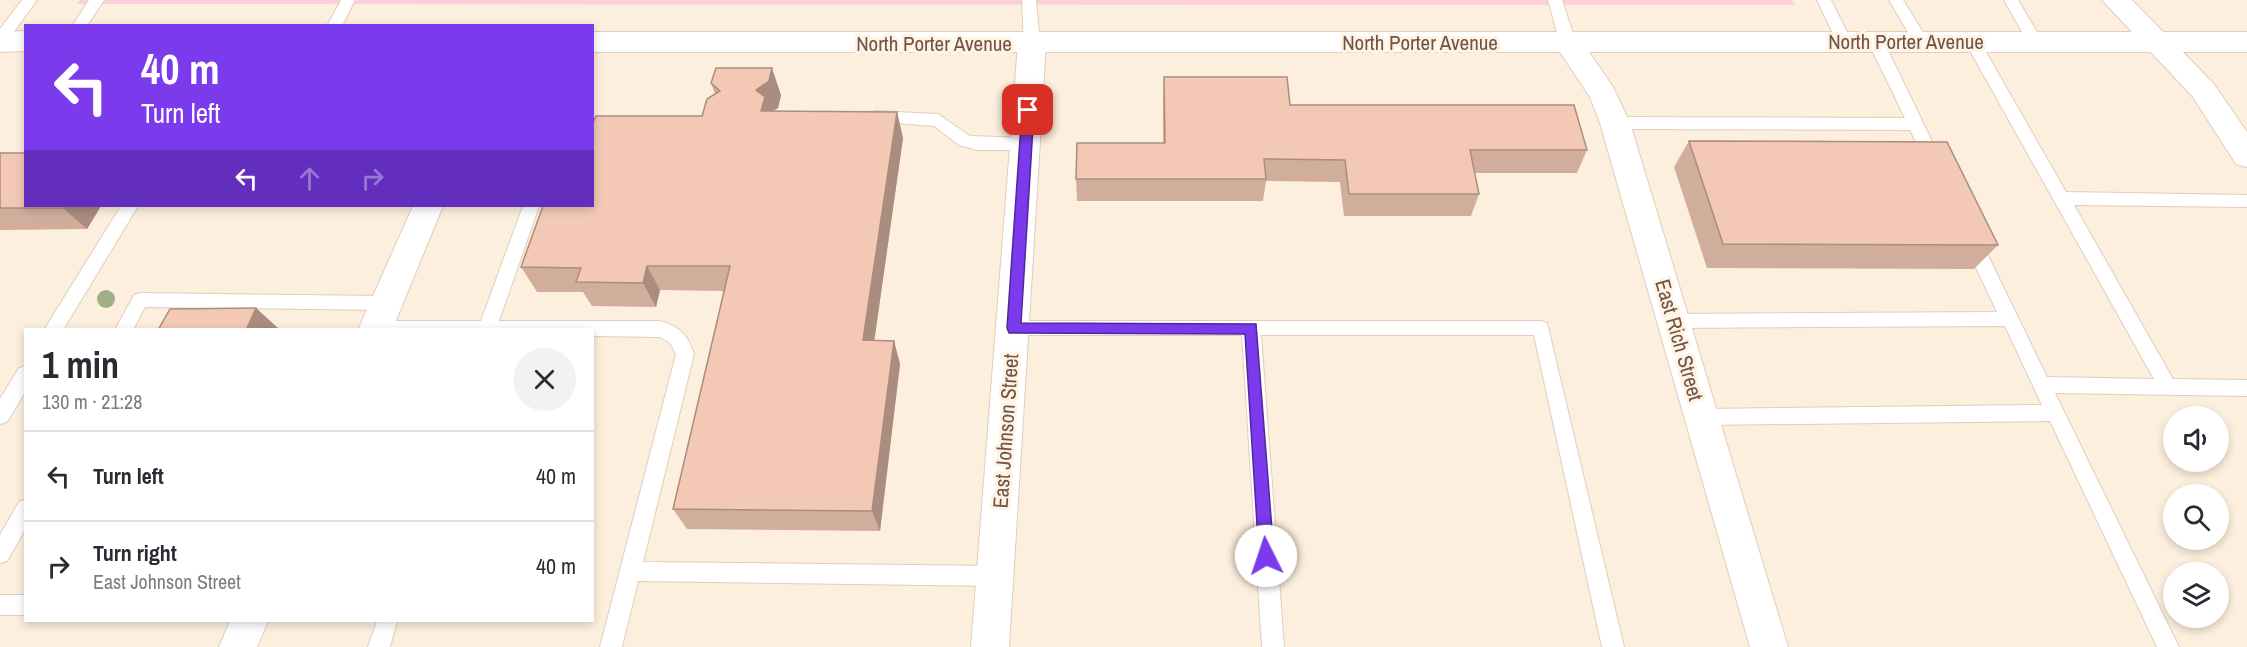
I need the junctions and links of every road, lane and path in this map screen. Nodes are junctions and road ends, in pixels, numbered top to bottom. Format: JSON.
{"nodes":[{"id":1,"x":30,"y":0,"type":"edge"},
{"id":2,"x":97,"y":0,"type":"edge"},
{"id":3,"x":348,"y":0,"type":"edge"},
{"id":4,"x":1029,"y":0,"type":"edge"},
{"id":5,"x":1555,"y":0,"type":"edge"},
{"id":6,"x":1824,"y":0,"type":"edge"},
{"id":7,"x":1896,"y":0,"type":"edge"},
{"id":8,"x":2011,"y":0,"type":"edge"},
{"id":9,"x":2116,"y":0,"type":"edge"},
{"id":10,"x":81,"y":24,"type":"edge"},
{"id":11,"x":335,"y":24,"type":"edge"},
{"id":12,"x":0,"y":41,"type":"edge"},
{"id":13,"x":24,"y":41,"type":"edge"},
{"id":14,"x":2158,"y":41,"type":"junction"},
{"id":15,"x":594,"y":42,"type":"edge"},
{"id":16,"x":1844,"y":42,"type":"junction"},
{"id":17,"x":1876,"y":42,"type":"junction"},
{"id":18,"x":1921,"y":42,"type":"junction"},
{"id":19,"x":1973,"y":42,"type":"junction"},
{"id":20,"x":2036,"y":42,"type":"junction"},
{"id":21,"x":2247,"y":42,"type":"edge"},
{"id":22,"x":1568,"y":43,"type":"junction"},
{"id":23,"x":1032,"y":44,"type":"junction"},
{"id":24,"x":859,"y":117,"type":"edge"},
{"id":25,"x":1615,"y":123,"type":"junction"},
{"id":26,"x":1916,"y":124,"type":"junction"},
{"id":27,"x":2238,"y":129,"type":"edge"},
{"id":28,"x":1026,"y":144,"type":"junction"},
{"id":29,"x":2247,"y":156,"type":"edge"},
{"id":30,"x":1942,"y":178,"type":"edge"},
{"id":31,"x":2063,"y":198,"type":"junction"},
{"id":32,"x":2247,"y":201,"type":"edge"},
{"id":33,"x":129,"y":207,"type":"edge"},
{"id":34,"x":428,"y":207,"type":"edge"},
{"id":35,"x":531,"y":207,"type":"edge"},
{"id":36,"x":1962,"y":221,"type":"edge"},
{"id":37,"x":2009,"y":319,"type":"junction"},
{"id":38,"x":379,"y":320,"type":"edge"},
{"id":39,"x":1673,"y":321,"type":"junction"},
{"id":40,"x":54,"y":328,"type":"edge"},
{"id":41,"x":125,"y":328,"type":"edge"},
{"id":42,"x":483,"y":328,"type":"edge"},
{"id":43,"x":496,"y":328,"type":"edge"},
{"id":44,"x":1014,"y":328,"type":"junction"},
{"id":45,"x":1251,"y":328,"type":"junction"},
{"id":46,"x":594,"y":329,"type":"edge"},
{"id":47,"x":24,"y":377,"type":"edge"},
{"id":48,"x":2041,"y":385,"type":"junction"},
{"id":49,"x":2168,"y":387,"type":"junction"},
{"id":50,"x":2247,"y":388,"type":"edge"},
{"id":51,"x":2055,"y":413,"type":"junction"},
{"id":52,"x":0,"y":416,"type":"edge"},
{"id":53,"x":1701,"y":417,"type":"junction"},
{"id":54,"x":24,"y":512,"type":"edge"},
{"id":55,"x":0,"y":554,"type":"edge"},
{"id":56,"x":630,"y":571,"type":"junction"},
{"id":57,"x":996,"y":576,"type":"junction"},
{"id":58,"x":0,"y":605,"type":"edge"},
{"id":59,"x":24,"y":605,"type":"edge"},
{"id":60,"x":249,"y":622,"type":"edge"},
{"id":61,"x":387,"y":622,"type":"edge"},
{"id":62,"x":238,"y":647,"type":"edge"},
{"id":63,"x":379,"y":647,"type":"edge"},
{"id":64,"x":611,"y":647,"type":"edge"},
{"id":65,"x":990,"y":647,"type":"edge"},
{"id":66,"x":1273,"y":647,"type":"edge"},
{"id":67,"x":1613,"y":647,"type":"edge"},
{"id":68,"x":1769,"y":647,"type":"edge"},
{"id":69,"x":2168,"y":647,"type":"edge"}],
"edges":[{"from":1,"to":12,"type":"lane"},
{"from":2,"to":10,"type":"lane"},
{"from":3,"to":11,"type":"lane"},
{"from":4,"to":23,"type":"lane","name":"East Johnson Street"},
{"from":5,"to":22,"type":"lane"},
{"from":6,"to":16,"type":"lane"},
{"from":7,"to":18,"type":"lane"},
{"from":8,"to":20,"type":"lane"},
{"from":9,"to":14,"type":"main road"},
{"from":12,"to":13,"type":"main road"},
{"from":14,"to":20,"type":"main road","name":"North Porter Avenue"},
{"from":14,"to":21,"type":"main road","name":"North Porter Avenue"},
{"from":14,"to":27,"type":"main road"},
{"from":15,"to":23,"type":"main road","name":"North Porter Avenue"},
{"from":16,"to":17,"type":"main road","name":"North Porter Avenue"},
{"from":16,"to":22,"type":"main road","name":"North Porter Avenue"},
{"from":17,"to":18,"type":"main road","name":"North Porter Avenue"},
{"from":17,"to":26,"type":"lane"},
{"from":18,"to":19,"type":"main road","name":"North Porter Avenue"},
{"from":19,"to":20,"type":"main road","name":"North Porter Avenue"},
{"from":19,"to":31,"type":"lane"},
{"from":22,"to":23,"type":"main road","name":"North Porter Avenue"},
{"from":22,"to":25,"type":"main road","name":"East Rich Street"},
{"from":23,"to":28,"type":"main road","name":"East Johnson Street"},
{"from":24,"to":28,"type":"lane"},
{"from":25,"to":26,"type":"lane"},
{"from":25,"to":39,"type":"main road","name":"East Rich Street"},
{"from":26,"to":30,"type":"lane"},
{"from":27,"to":29,"type":"main road"},
{"from":28,"to":44,"type":"main road","name":"East Johnson Street"},
{"from":31,"to":32,"type":"lane"},
{"from":31,"to":49,"type":"lane"},
{"from":33,"to":40,"type":"lane"},
{"from":34,"to":38,"type":"main road"},
{"from":35,"to":43,"type":"lane"},
{"from":36,"to":37,"type":"lane"},
{"from":37,"to":39,"type":"lane"},
{"from":37,"to":48,"type":"lane"},
{"from":38,"to":41,"type":"lane"},
{"from":38,"to":42,"type":"lane"},
{"from":39,"to":53,"type":"main road","name":"East Rich Street"},
{"from":44,"to":45,"type":"lane"},
{"from":44,"to":57,"type":"main road","name":"East Johnson Street"},
{"from":45,"to":66,"type":"lane"},
{"from":45,"to":67,"type":"lane"},
{"from":46,"to":56,"type":"lane"},
{"from":47,"to":52,"type":"lane"},
{"from":48,"to":49,"type":"lane"},
{"from":48,"to":51,"type":"lane"},
{"from":49,"to":50,"type":"lane"},
{"from":51,"to":53,"type":"lane"},
{"from":51,"to":69,"type":"lane"},
{"from":53,"to":68,"type":"main road","name":"East Rich Street"},
{"from":54,"to":55,"type":"lane"},
{"from":56,"to":57,"type":"lane"},
{"from":56,"to":64,"type":"lane"},
{"from":57,"to":65,"type":"main road","name":"East Johnson Street"},
{"from":58,"to":59,"type":"lane"},
{"from":60,"to":62,"type":"main road"},
{"from":61,"to":63,"type":"lane"}]}
